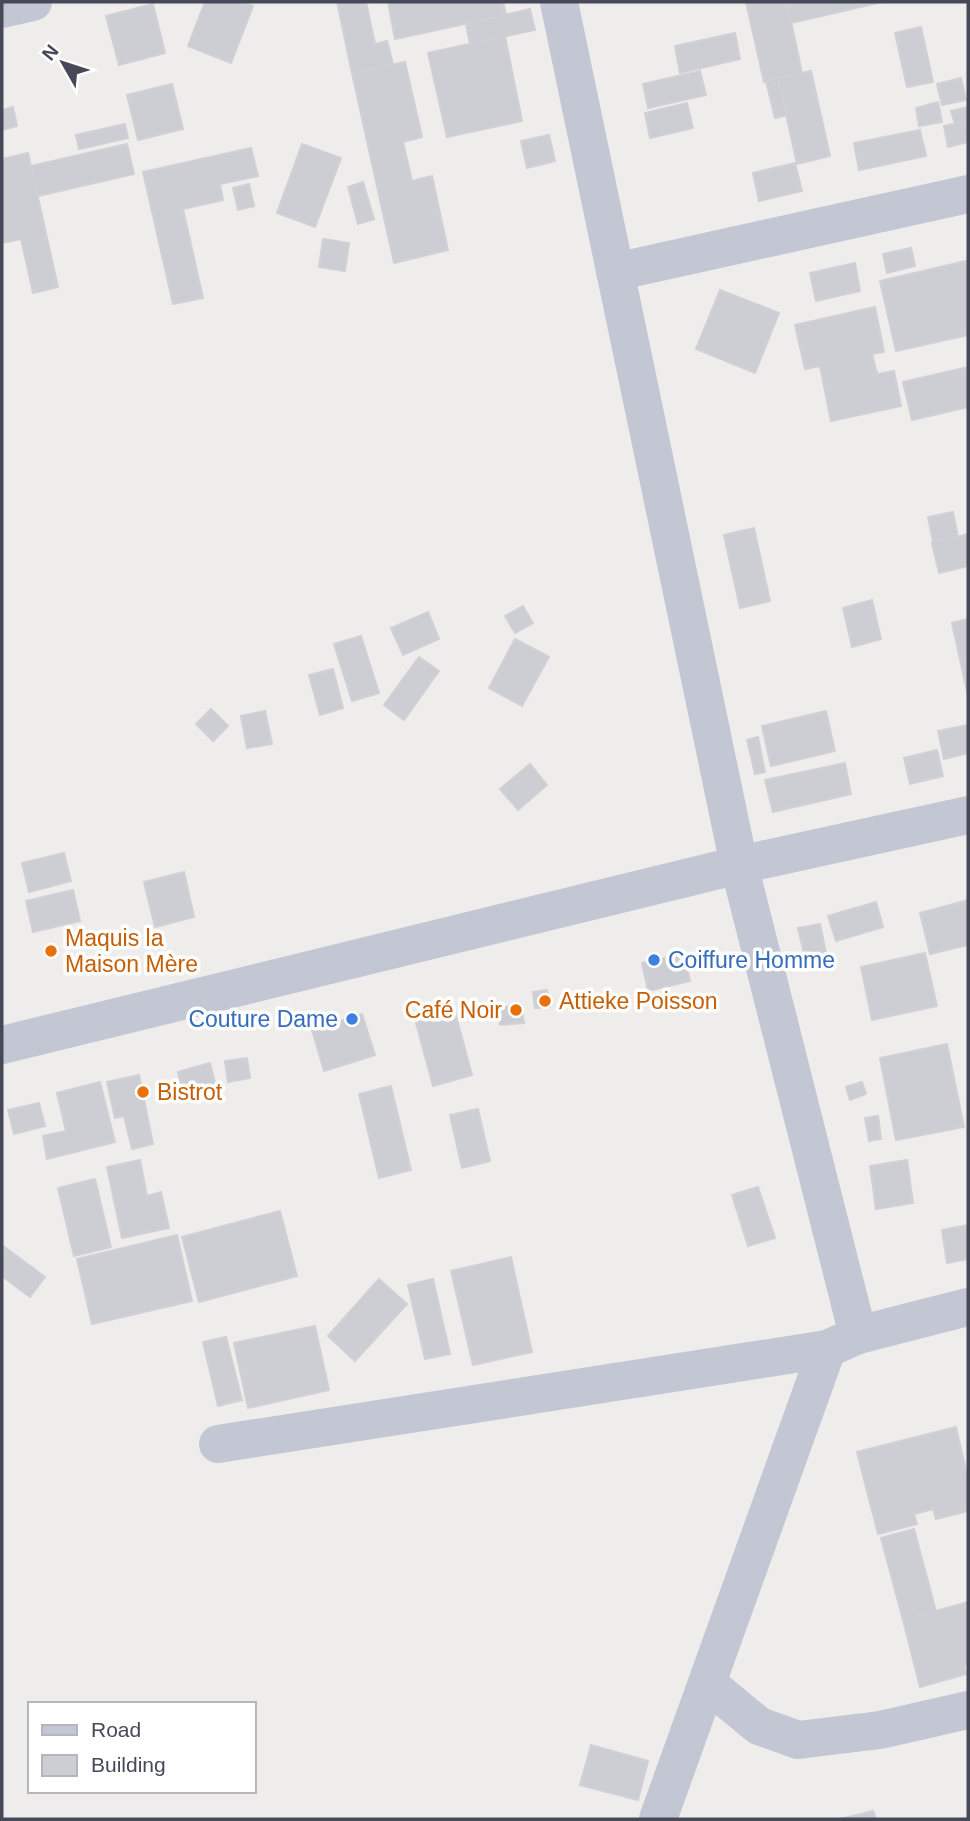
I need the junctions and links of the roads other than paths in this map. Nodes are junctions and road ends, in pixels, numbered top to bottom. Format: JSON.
{"nodes":[{"id":1,"x":33,"y":2,"type":"edge"},
{"id":2,"x":559,"y":2,"type":"edge"},
{"id":3,"x":2,"y":9,"type":"edge"},
{"id":4,"x":968,"y":194,"type":"edge"},
{"id":5,"x":615,"y":272,"type":"junction"},
{"id":6,"x":968,"y":815,"type":"edge"},
{"id":7,"x":739,"y":865,"type":"junction"},
{"id":8,"x":2,"y":1045,"type":"edge"},
{"id":9,"x":968,"y":1307,"type":"edge"},
{"id":10,"x":842,"y":1342,"type":"junction"},
{"id":11,"x":218,"y":1444,"type":"dead end"},
{"id":12,"x":708,"y":1684,"type":"junction"},
{"id":13,"x":968,"y":1710,"type":"edge"},
{"id":14,"x":658,"y":1819,"type":"edge"}],
"edges":[{"from":1,"to":3,"type":"street"},
{"from":2,"to":5,"type":"street"},
{"from":4,"to":5,"type":"street"},
{"from":5,"to":7,"type":"street"},
{"from":6,"to":7,"type":"street"},
{"from":7,"to":8,"type":"street"},
{"from":7,"to":10,"type":"street"},
{"from":9,"to":10,"type":"street"},
{"from":10,"to":11,"type":"street"},
{"from":10,"to":12,"type":"street"},
{"from":12,"to":13,"type":"street"},
{"from":12,"to":14,"type":"street"}]}
